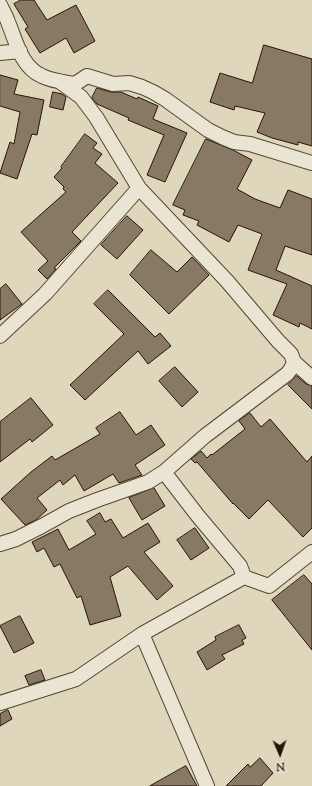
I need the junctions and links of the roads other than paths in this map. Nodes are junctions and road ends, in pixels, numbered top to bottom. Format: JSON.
{"nodes":[{"id":1,"x":0,"y":5,"type":"edge"},
{"id":2,"x":20,"y":51,"type":"junction"},
{"id":3,"x":0,"y":53,"type":"edge"},
{"id":4,"x":59,"y":81,"type":"junction"},
{"id":5,"x":131,"y":158,"type":"dead end"},
{"id":6,"x":312,"y":163,"type":"edge"},
{"id":7,"x":139,"y":188,"type":"junction"},
{"id":8,"x":0,"y":336,"type":"edge"},
{"id":9,"x":294,"y":362,"type":"junction"},
{"id":10,"x":312,"y":378,"type":"edge"},
{"id":11,"x":164,"y":472,"type":"junction"},
{"id":12,"x":0,"y":544,"type":"edge"},
{"id":13,"x":312,"y":552,"type":"edge"},
{"id":14,"x":244,"y":578,"type":"junction"},
{"id":15,"x":142,"y":634,"type":"junction"},
{"id":16,"x":0,"y":704,"type":"edge"},
{"id":17,"x":207,"y":786,"type":"edge"}],
"edges":[{"from":1,"to":2,"type":"street"},
{"from":2,"to":3,"type":"street"},
{"from":2,"to":4,"type":"street"},
{"from":4,"to":6,"type":"street"},
{"from":4,"to":7,"type":"street"},
{"from":5,"to":7,"type":"street"},
{"from":7,"to":8,"type":"street"},
{"from":7,"to":9,"type":"street"},
{"from":9,"to":10,"type":"street"},
{"from":9,"to":11,"type":"street"},
{"from":11,"to":12,"type":"street"},
{"from":11,"to":14,"type":"street"},
{"from":13,"to":14,"type":"street"},
{"from":14,"to":15,"type":"street"},
{"from":15,"to":16,"type":"street"},
{"from":15,"to":17,"type":"street"}]}
